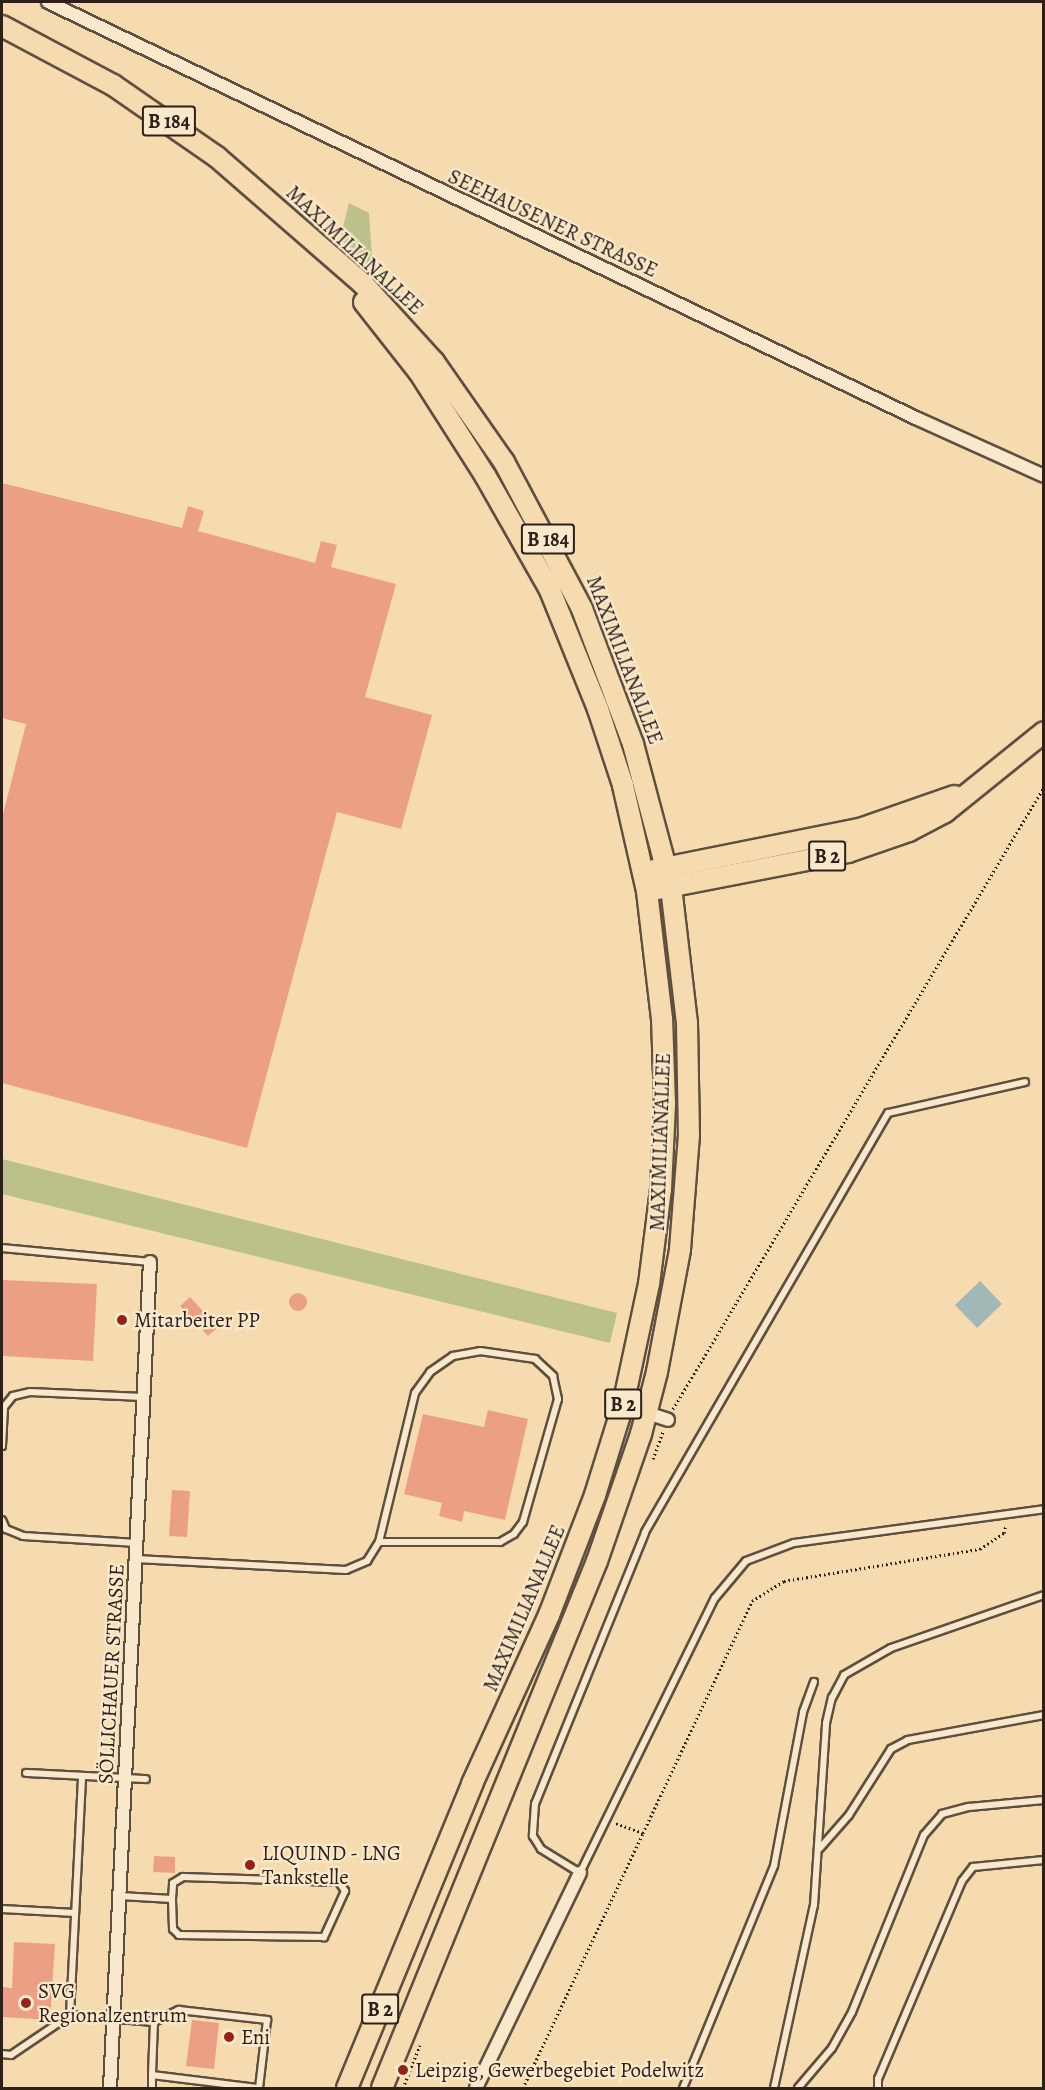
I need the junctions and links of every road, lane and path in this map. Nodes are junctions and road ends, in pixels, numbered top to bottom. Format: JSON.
{"nodes":[{"id":1,"x":48,"y":2,"type":"edge"},
{"id":2,"x":3,"y":30,"type":"edge"},
{"id":3,"x":337,"y":263,"type":"junction"},
{"id":4,"x":1044,"y":476,"type":"edge"},
{"id":5,"x":1044,"y":732,"type":"edge"},
{"id":6,"x":1044,"y":787,"type":"edge"},
{"id":7,"x":970,"y":790,"type":"junction"},
{"id":8,"x":1035,"y":796,"type":"dead end"},
{"id":9,"x":666,"y":867,"type":"junction"},
{"id":10,"x":645,"y":881,"type":"junction"},
{"id":11,"x":671,"y":887,"type":"junction"},
{"id":12,"x":1025,"y":1082,"type":"dead end"},
{"id":13,"x":2,"y":1248,"type":"edge"},
{"id":14,"x":150,"y":1262,"type":"joint"},
{"id":15,"x":144,"y":1397,"type":"junction"},
{"id":16,"x":647,"y":1413,"type":"junction"},
{"id":17,"x":668,"y":1419,"type":"dead end"},
{"id":18,"x":2,"y":1446,"type":"edge"},
{"id":19,"x":1044,"y":1509,"type":"edge"},
{"id":20,"x":1008,"y":1514,"type":"junction"},
{"id":21,"x":2,"y":1520,"type":"edge"},
{"id":22,"x":379,"y":1542,"type":"junction"},
{"id":23,"x":137,"y":1543,"type":"junction"},
{"id":24,"x":136,"y":1559,"type":"junction"},
{"id":25,"x":1044,"y":1595,"type":"edge"},
{"id":26,"x":814,"y":1682,"type":"dead end"},
{"id":27,"x":1044,"y":1715,"type":"edge"},
{"id":28,"x":26,"y":1773,"type":"dead end"},
{"id":29,"x":82,"y":1776,"type":"junction"},
{"id":30,"x":125,"y":1778,"type":"junction"},
{"id":31,"x":146,"y":1779,"type":"dead end"},
{"id":32,"x":1044,"y":1800,"type":"edge"},
{"id":33,"x":606,"y":1819,"type":"junction"},
{"id":34,"x":643,"y":1833,"type":"junction"},
{"id":35,"x":820,"y":1848,"type":"junction"},
{"id":36,"x":1044,"y":1860,"type":"edge"},
{"id":37,"x":580,"y":1874,"type":"junction"},
{"id":38,"x":120,"y":1896,"type":"junction"},
{"id":39,"x":172,"y":1899,"type":"junction"},
{"id":40,"x":2,"y":1909,"type":"edge"},
{"id":41,"x":75,"y":1913,"type":"junction"},
{"id":42,"x":70,"y":2015,"type":"junction"},
{"id":43,"x":114,"y":2018,"type":"junction"},
{"id":44,"x":154,"y":2022,"type":"junction"},
{"id":45,"x":2,"y":2054,"type":"edge"},
{"id":46,"x":152,"y":2075,"type":"junction"},
{"id":47,"x":221,"y":2086,"type":"edge"},
{"id":48,"x":110,"y":2088,"type":"edge"},
{"id":49,"x":152,"y":2088,"type":"edge"},
{"id":50,"x":258,"y":2088,"type":"edge"},
{"id":51,"x":347,"y":2088,"type":"edge"},
{"id":52,"x":382,"y":2088,"type":"edge"},
{"id":53,"x":476,"y":2088,"type":"edge"},
{"id":54,"x":523,"y":2088,"type":"edge"},
{"id":55,"x":683,"y":2088,"type":"edge"},
{"id":56,"x":774,"y":2088,"type":"edge"},
{"id":57,"x":798,"y":2088,"type":"edge"},
{"id":58,"x":878,"y":2088,"type":"edge"}],
"edges":[{"from":1,"to":4,"type":"street","name":"SEEHAUSENER STRASSE"},
{"from":2,"to":3,"type":"main road","name":"MAXIMILIANALLEE","number":"B 184"},
{"from":3,"to":9,"type":"main road","name":"MAXIMILIANALLEE","number":"B 184"},
{"from":3,"to":10,"type":"main road","number":"B 184"},
{"from":5,"to":7,"type":"main road","number":"B 2"},
{"from":6,"to":8,"type":"path"},
{"from":7,"to":9,"type":"main road","number":"B 2"},
{"from":7,"to":11,"type":"main road","number":"B 2"},
{"from":9,"to":10,"type":"main road","number":"B 2"},
{"from":9,"to":11,"type":"main road","name":"MAXIMILIANALLEE","number":"B 2"},
{"from":10,"to":11,"type":"main road","number":"B 2"},
{"from":10,"to":51,"type":"main road","name":"MAXIMILIANALLEE","number":"B 2"},
{"from":11,"to":16,"type":"main road","name":"MAXIMILIANALLEE","number":"B 2"},
{"from":12,"to":37,"type":"lane"},
{"from":13,"to":14,"type":"lane"},
{"from":14,"to":15,"type":"street","name":"SÖLLICHAUER STRASSE"},
{"from":15,"to":18,"type":"lane"},
{"from":15,"to":23,"type":"street","name":"SÖLLICHAUER STRASSE"},
{"from":16,"to":17,"type":"street"},
{"from":16,"to":52,"type":"main road","name":"MAXIMILIANALLEE","number":"B 2"},
{"from":19,"to":20,"type":"lane"},
{"from":20,"to":33,"type":"lane"},
{"from":20,"to":34,"type":"path"},
{"from":21,"to":23,"type":"lane"},
{"from":22,"to":22,"type":"lane"},
{"from":22,"to":24,"type":"lane"},
{"from":23,"to":24,"type":"street","name":"SÖLLICHAUER STRASSE"},
{"from":24,"to":30,"type":"street","name":"SÖLLICHAUER STRASSE"},
{"from":25,"to":35,"type":"lane"},
{"from":26,"to":55,"type":"lane"},
{"from":27,"to":35,"type":"lane"},
{"from":28,"to":29,"type":"lane"},
{"from":29,"to":30,"type":"lane"},
{"from":29,"to":41,"type":"lane"},
{"from":30,"to":31,"type":"lane"},
{"from":30,"to":38,"type":"street","name":"SÖLLICHAUER STRASSE"},
{"from":32,"to":57,"type":"lane"},
{"from":33,"to":34,"type":"path"},
{"from":33,"to":37,"type":"lane"},
{"from":34,"to":54,"type":"path"},
{"from":35,"to":56,"type":"lane"},
{"from":36,"to":58,"type":"lane"},
{"from":37,"to":53,"type":"street"},
{"from":38,"to":39,"type":"lane"},
{"from":38,"to":43,"type":"street","name":"SÖLLICHAUER STRASSE"},
{"from":39,"to":39,"type":"lane"},
{"from":40,"to":41,"type":"lane"},
{"from":41,"to":42,"type":"lane"},
{"from":42,"to":43,"type":"lane"},
{"from":42,"to":45,"type":"lane"},
{"from":43,"to":44,"type":"lane"},
{"from":43,"to":48,"type":"street","name":"SÖLLICHAUER STRASSE"},
{"from":44,"to":46,"type":"lane"},
{"from":44,"to":50,"type":"lane"},
{"from":46,"to":47,"type":"lane"},
{"from":46,"to":49,"type":"lane"},
{"from":47,"to":50,"type":"lane"}]}
